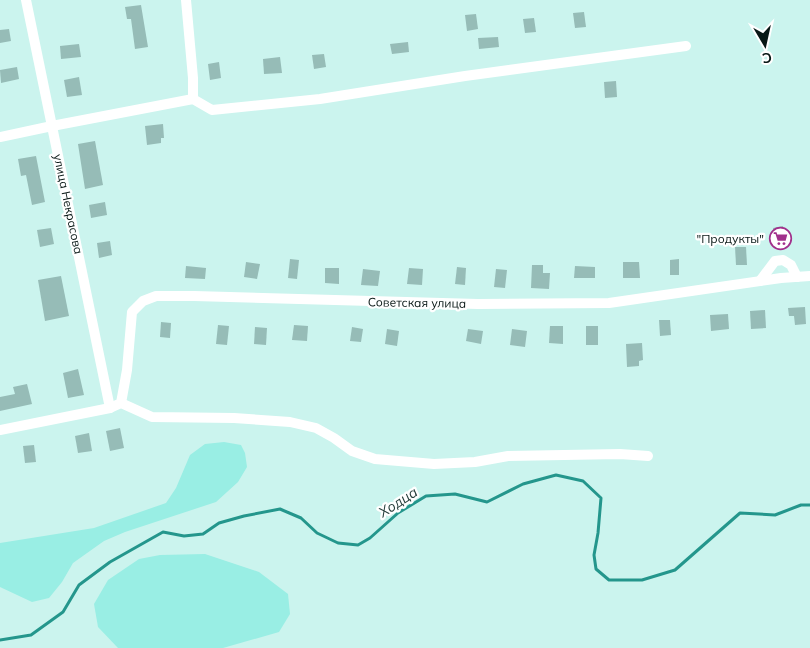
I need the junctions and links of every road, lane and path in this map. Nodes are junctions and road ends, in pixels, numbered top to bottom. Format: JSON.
{"nodes":[{"id":1,"x":26,"y":0,"type":"edge"},
{"id":2,"x":186,"y":0,"type":"edge"},
{"id":3,"x":686,"y":46,"type":"dead end"},
{"id":4,"x":193,"y":99,"type":"junction"},
{"id":5,"x":52,"y":126,"type":"junction"},
{"id":6,"x":0,"y":137,"type":"edge"},
{"id":7,"x":810,"y":276,"type":"edge"},
{"id":8,"x":797,"y":277,"type":"junction"},
{"id":9,"x":760,"y":281,"type":"junction"},
{"id":10,"x":121,"y":403,"type":"junction"},
{"id":11,"x":110,"y":408,"type":"junction"},
{"id":12,"x":0,"y":430,"type":"edge"},
{"id":13,"x":648,"y":456,"type":"dead end"}],
"edges":[{"from":1,"to":5,"type":"street","name":"улица Некрасова"},
{"from":2,"to":4,"type":"street"},
{"from":3,"to":4,"type":"street"},
{"from":4,"to":5,"type":"street"},
{"from":5,"to":6,"type":"street"},
{"from":5,"to":11,"type":"street","name":"улица Некрасова"},
{"from":7,"to":8,"type":"street","name":"Советская улица"},
{"from":8,"to":9,"type":"street","name":"Советская улица"},
{"from":8,"to":9,"type":"street"},
{"from":9,"to":10,"type":"street","name":"Советская улица"},
{"from":10,"to":11,"type":"street"},
{"from":10,"to":13,"type":"street"},
{"from":11,"to":12,"type":"street"}]}
